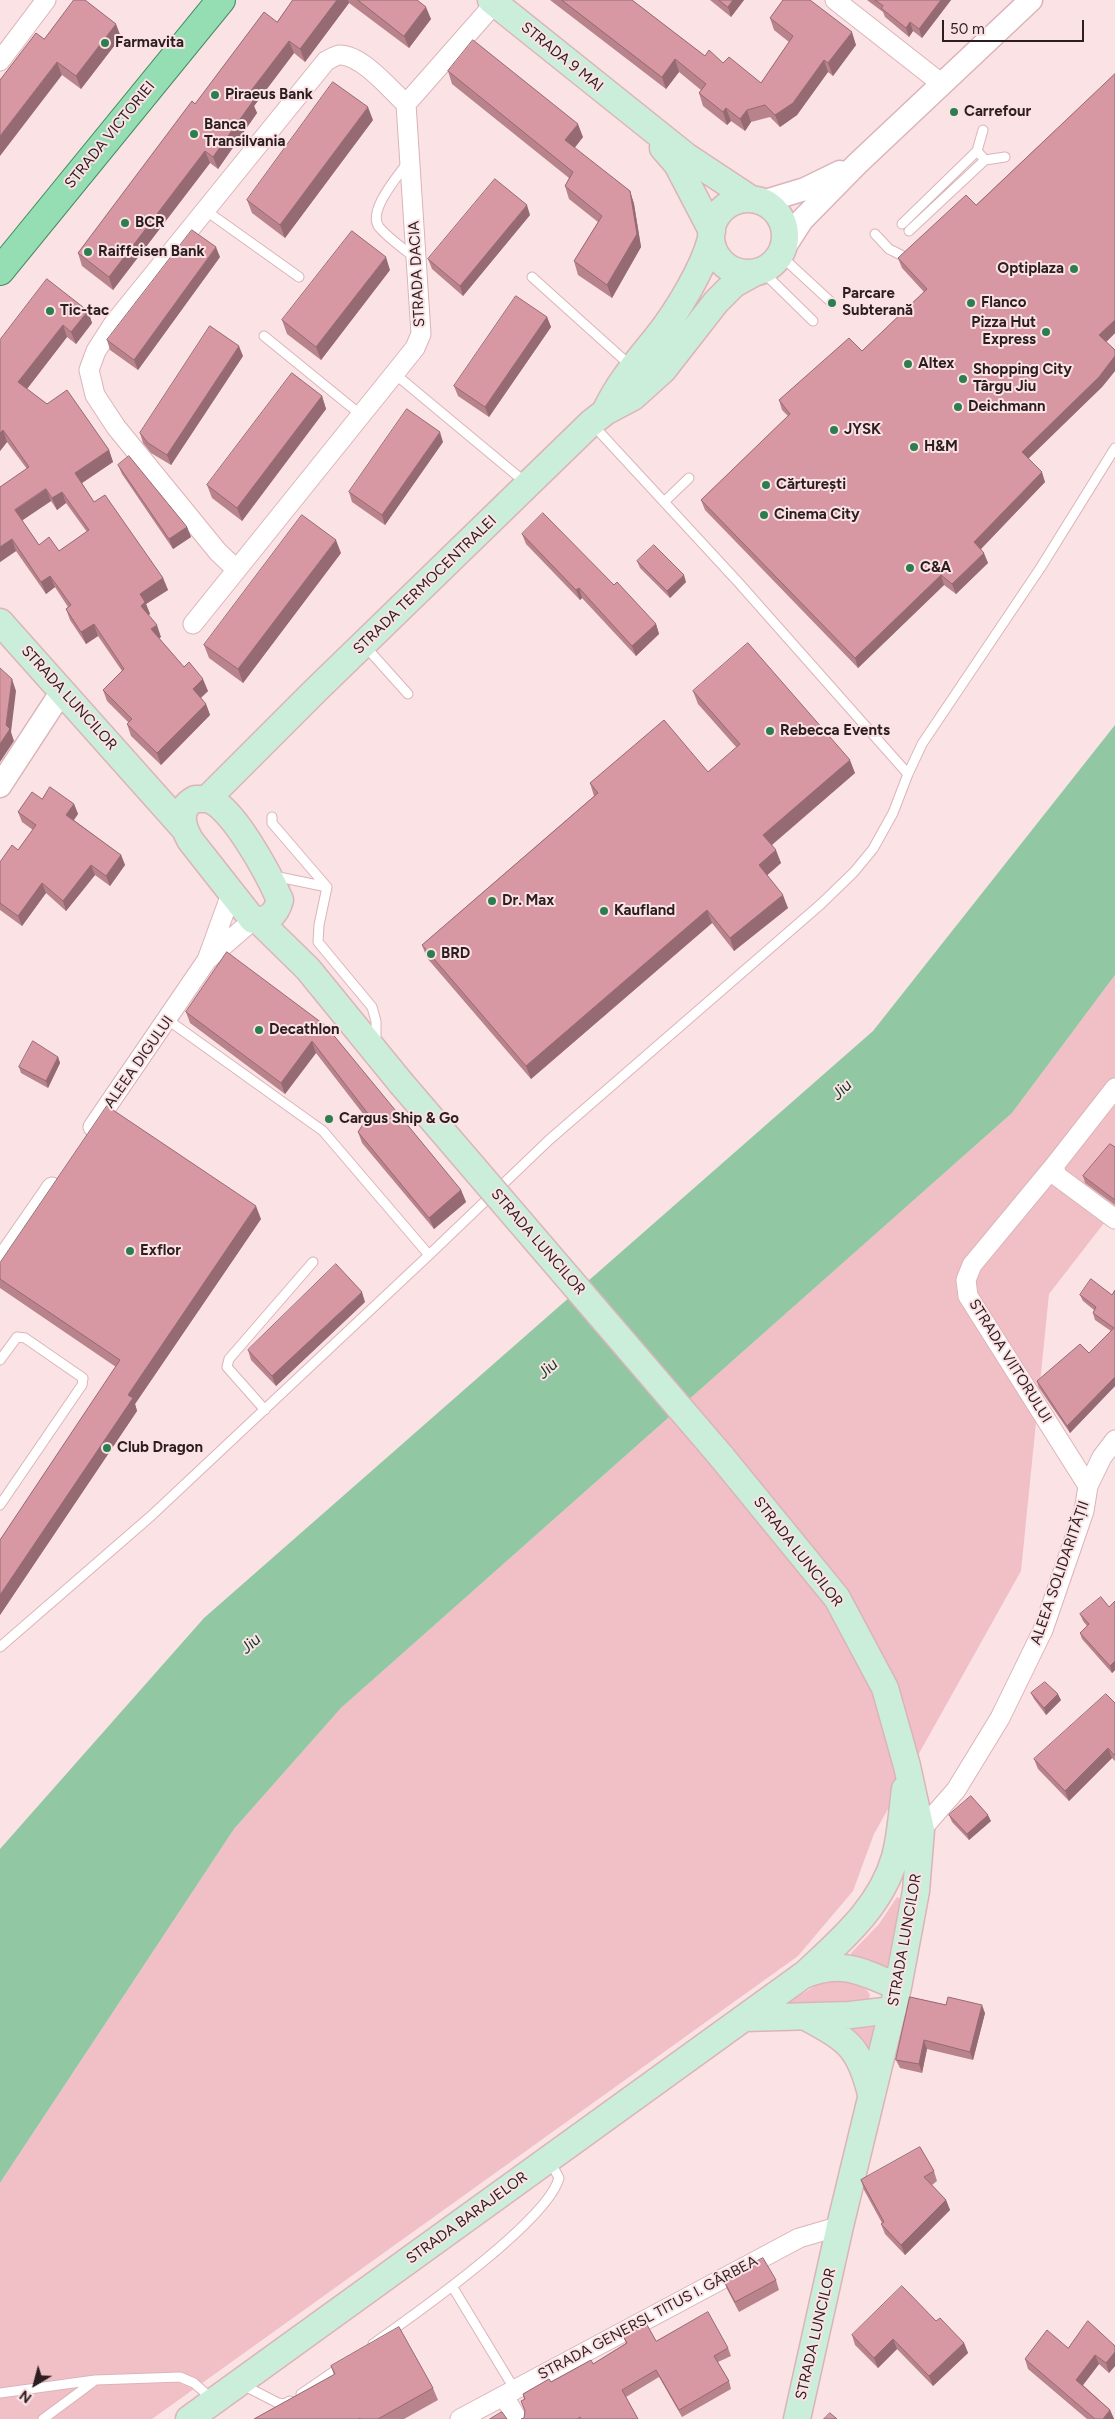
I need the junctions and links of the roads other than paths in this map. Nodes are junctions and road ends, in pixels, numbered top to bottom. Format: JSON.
{"nodes":[{"id":1,"x":46,"y":0,"type":"edge"},
{"id":2,"x":221,"y":0,"type":"edge"},
{"id":3,"x":835,"y":0,"type":"edge"},
{"id":4,"x":1031,"y":0,"type":"edge"},
{"id":5,"x":495,"y":1,"type":"edge"},
{"id":6,"x":0,"y":60,"type":"edge"},
{"id":7,"x":942,"y":84,"type":"junction"},
{"id":8,"x":406,"y":104,"type":"junction"},
{"id":9,"x":632,"y":114,"type":"junction"},
{"id":10,"x":983,"y":130,"type":"dead end"},
{"id":11,"x":977,"y":151,"type":"junction"},
{"id":12,"x":1006,"y":157,"type":"dead end"},
{"id":13,"x":410,"y":158,"type":"junction"},
{"id":14,"x":986,"y":160,"type":"junction"},
{"id":15,"x":857,"y":164,"type":"junction"},
{"id":16,"x":756,"y":200,"type":"junction"},
{"id":17,"x":205,"y":210,"type":"junction"},
{"id":18,"x":902,"y":224,"type":"dead end"},
{"id":19,"x":909,"y":231,"type":"dead end"},
{"id":20,"x":875,"y":234,"type":"dead end"},
{"id":21,"x":711,"y":235,"type":"junction"},
{"id":22,"x":901,"y":255,"type":"edge"},
{"id":23,"x":417,"y":260,"type":"junction"},
{"id":24,"x":770,"y":261,"type":"junction"},
{"id":25,"x":0,"y":271,"type":"edge"},
{"id":26,"x":532,"y":276,"type":"dead end"},
{"id":27,"x":299,"y":277,"type":"dead end"},
{"id":28,"x":832,"y":304,"type":"dead end"},
{"id":29,"x":813,"y":321,"type":"dead end"},
{"id":30,"x":264,"y":336,"type":"dead end"},
{"id":31,"x":632,"y":367,"type":"junction"},
{"id":32,"x":395,"y":374,"type":"junction"},
{"id":33,"x":362,"y":415,"type":"junction"},
{"id":34,"x":598,"y":417,"type":"junction"},
{"id":35,"x":1115,"y":448,"type":"edge"},
{"id":36,"x":689,"y":478,"type":"dead end"},
{"id":37,"x":528,"y":485,"type":"junction"},
{"id":38,"x":664,"y":502,"type":"junction"},
{"id":39,"x":236,"y":569,"type":"junction"},
{"id":40,"x":0,"y":622,"type":"edge"},
{"id":41,"x":194,"y":624,"type":"dead end"},
{"id":42,"x":364,"y":644,"type":"junction"},
{"id":43,"x":62,"y":691,"type":"junction"},
{"id":44,"x":408,"y":694,"type":"dead end"},
{"id":45,"x":246,"y":760,"type":"junction"},
{"id":46,"x":908,"y":774,"type":"junction"},
{"id":47,"x":0,"y":786,"type":"edge"},
{"id":48,"x":193,"y":809,"type":"junction"},
{"id":49,"x":272,"y":817,"type":"dead end"},
{"id":50,"x":238,"y":828,"type":"junction"},
{"id":51,"x":270,"y":876,"type":"junction"},
{"id":52,"x":327,"y":887,"type":"junction"},
{"id":53,"x":231,"y":894,"type":"junction"},
{"id":54,"x":280,"y":900,"type":"junction"},
{"id":55,"x":256,"y":920,"type":"junction"},
{"id":56,"x":208,"y":960,"type":"junction"},
{"id":57,"x":308,"y":969,"type":"junction"},
{"id":58,"x":168,"y":1020,"type":"junction"},
{"id":59,"x":376,"y":1052,"type":"junction"},
{"id":60,"x":1115,"y":1088,"type":"edge"},
{"id":61,"x":84,"y":1141,"type":"edge"},
{"id":62,"x":1054,"y":1166,"type":"junction"},
{"id":63,"x":62,"y":1173,"type":"edge"},
{"id":64,"x":1115,"y":1219,"type":"edge"},
{"id":65,"x":429,"y":1255,"type":"junction"},
{"id":66,"x":0,"y":1262,"type":"edge"},
{"id":67,"x":313,"y":1262,"type":"dead end"},
{"id":68,"x":0,"y":1360,"type":"edge"},
{"id":69,"x":265,"y":1410,"type":"junction"},
{"id":70,"x":1115,"y":1440,"type":"edge"},
{"id":71,"x":1088,"y":1486,"type":"junction"},
{"id":72,"x":0,"y":1505,"type":"edge"},
{"id":73,"x":0,"y":1646,"type":"edge"},
{"id":74,"x":907,"y":1766,"type":"junction"},
{"id":75,"x":920,"y":1830,"type":"junction"},
{"id":76,"x":802,"y":1976,"type":"junction"},
{"id":77,"x":896,"y":1999,"type":"junction"},
{"id":78,"x":806,"y":2017,"type":"junction"},
{"id":79,"x":745,"y":2018,"type":"junction"},
{"id":80,"x":872,"y":2096,"type":"junction"},
{"id":81,"x":549,"y":2159,"type":"junction"},
{"id":82,"x":840,"y":2226,"type":"junction"},
{"id":83,"x":452,"y":2286,"type":"junction"},
{"id":84,"x":364,"y":2350,"type":"edge"},
{"id":85,"x":348,"y":2361,"type":"edge"},
{"id":86,"x":95,"y":2380,"type":"junction"},
{"id":87,"x":239,"y":2383,"type":"junction"},
{"id":88,"x":0,"y":2393,"type":"edge"},
{"id":89,"x":509,"y":2393,"type":"junction"},
{"id":90,"x":214,"y":2401,"type":"junction"},
{"id":91,"x":43,"y":2419,"type":"edge"},
{"id":92,"x":189,"y":2419,"type":"edge"},
{"id":93,"x":460,"y":2419,"type":"edge"},
{"id":94,"x":517,"y":2419,"type":"edge"},
{"id":95,"x":797,"y":2419,"type":"edge"}],
"edges":[{"from":1,"to":6,"type":"street"},
{"from":2,"to":25,"type":"main road","name":"STRADA VICTORIEI"},
{"from":3,"to":7,"type":"street"},
{"from":4,"to":7,"type":"street","name":"STRADA TERMOCENTRALEI"},
{"from":5,"to":8,"type":"street"},
{"from":5,"to":9,"type":"main road","name":"STRADA 9 MAI"},
{"from":7,"to":15,"type":"street","name":"STRADA TERMOCENTRALEI"},
{"from":8,"to":13,"type":"street","name":"STRADA DACIA"},
{"from":8,"to":17,"type":"street"},
{"from":9,"to":16,"type":"main road","name":"STRADA 9 MAI"},
{"from":9,"to":21,"type":"main road","name":"STRADA 9 MAI"},
{"from":10,"to":11,"type":"lane"},
{"from":11,"to":14,"type":"lane"},
{"from":11,"to":18,"type":"lane"},
{"from":12,"to":14,"type":"lane"},
{"from":13,"to":23,"type":"street","name":"STRADA DACIA"},
{"from":13,"to":23,"type":"lane"},
{"from":14,"to":19,"type":"lane"},
{"from":15,"to":16,"type":"street","name":"STRADA TERMOCENTRALEI"},
{"from":15,"to":24,"type":"street","name":"STRADA TERMOCENTRALEI"},
{"from":16,"to":21,"type":"main road"},
{"from":16,"to":24,"type":"main road"},
{"from":17,"to":27,"type":"lane"},
{"from":17,"to":39,"type":"street"},
{"from":20,"to":22,"type":"lane"},
{"from":21,"to":24,"type":"main road"},
{"from":21,"to":31,"type":"main road","name":"STRADA TERMOCENTRALEI"},
{"from":23,"to":32,"type":"street","name":"STRADA DACIA"},
{"from":24,"to":28,"type":"lane"},
{"from":24,"to":29,"type":"lane"},
{"from":24,"to":34,"type":"main road","name":"STRADA TERMOCENTRALEI"},
{"from":26,"to":31,"type":"lane"},
{"from":30,"to":33,"type":"lane"},
{"from":31,"to":34,"type":"main road","name":"STRADA TERMOCENTRALEI"},
{"from":32,"to":33,"type":"street","name":"STRADA DACIA"},
{"from":32,"to":37,"type":"lane"},
{"from":33,"to":39,"type":"street","name":"STRADA DACIA"},
{"from":34,"to":37,"type":"main road","name":"STRADA TERMOCENTRALEI"},
{"from":34,"to":38,"type":"lane"},
{"from":35,"to":46,"type":"lane"},
{"from":36,"to":38,"type":"lane"},
{"from":37,"to":42,"type":"main road","name":"STRADA TERMOCENTRALEI"},
{"from":38,"to":46,"type":"lane"},
{"from":39,"to":41,"type":"street","name":"STRADA DACIA"},
{"from":40,"to":43,"type":"main road","name":"STRADA LUNCILOR"},
{"from":42,"to":44,"type":"lane"},
{"from":42,"to":45,"type":"main road","name":"STRADA TERMOCENTRALEI"},
{"from":43,"to":47,"type":"street"},
{"from":43,"to":48,"type":"main road","name":"STRADA LUNCILOR"},
{"from":45,"to":48,"type":"main road","name":"STRADA TERMOCENTRALEI"},
{"from":45,"to":50,"type":"main road","name":"STRADA TERMOCENTRALEI"},
{"from":46,"to":65,"type":"lane"},
{"from":48,"to":50,"type":"main road","name":"STRADA LUNCILOR"},
{"from":48,"to":53,"type":"main road","name":"STRADA LUNCILOR"},
{"from":49,"to":52,"type":"lane"},
{"from":50,"to":51,"type":"main road","name":"STRADA LUNCILOR"},
{"from":51,"to":52,"type":"lane"},
{"from":51,"to":54,"type":"main road","name":"STRADA LUNCILOR"},
{"from":52,"to":59,"type":"lane"},
{"from":53,"to":55,"type":"main road","name":"STRADA LUNCILOR"},
{"from":53,"to":56,"type":"street","name":"ALEEA DIGULUI"},
{"from":54,"to":55,"type":"main road"},
{"from":54,"to":57,"type":"main road","name":"STRADA LUNCILOR"},
{"from":55,"to":56,"type":"street","name":"ALEEA DIGULUI"},
{"from":55,"to":57,"type":"main road","name":"STRADA LUNCILOR"},
{"from":56,"to":58,"type":"street","name":"ALEEA DIGULUI"},
{"from":57,"to":59,"type":"main road","name":"STRADA LUNCILOR"},
{"from":58,"to":61,"type":"street","name":"ALEEA DIGULUI"},
{"from":58,"to":65,"type":"lane"},
{"from":59,"to":74,"type":"main road","name":"STRADA LUNCILOR","bridge":true},
{"from":60,"to":62,"type":"street","name":"STRADA VIITORULUI"},
{"from":62,"to":64,"type":"street"},
{"from":62,"to":71,"type":"street","name":"STRADA VIITORULUI"},
{"from":63,"to":66,"type":"street"},
{"from":65,"to":69,"type":"lane"},
{"from":67,"to":69,"type":"lane"},
{"from":68,"to":72,"type":"lane"},
{"from":69,"to":73,"type":"lane"},
{"from":70,"to":71,"type":"street","name":"ALEEA SOLIDARITĂȚII"},
{"from":71,"to":75,"type":"street","name":"ALEEA SOLIDARITĂȚII"},
{"from":74,"to":75,"type":"main road","name":"STRADA LUNCILOR"},
{"from":74,"to":76,"type":"main road"},
{"from":75,"to":77,"type":"main road","name":"STRADA LUNCILOR"},
{"from":76,"to":77,"type":"main road","name":"STRADA BARAJELOR"},
{"from":76,"to":79,"type":"main road","name":"STRADA BARAJELOR"},
{"from":77,"to":78,"type":"main road"},
{"from":77,"to":80,"type":"main road","name":"STRADA LUNCILOR"},
{"from":78,"to":79,"type":"main road"},
{"from":78,"to":80,"type":"main road"},
{"from":79,"to":81,"type":"main road","name":"STRADA BARAJELOR"},
{"from":80,"to":82,"type":"main road","name":"STRADA LUNCILOR"},
{"from":81,"to":83,"type":"lane"},
{"from":81,"to":87,"type":"main road","name":"STRADA BARAJELOR"},
{"from":82,"to":89,"type":"street","name":"STRADA GENERSL TITUS I. GÂRBEA"},
{"from":82,"to":95,"type":"main road","name":"STRADA LUNCILOR"},
{"from":83,"to":84,"type":"lane"},
{"from":83,"to":89,"type":"lane"},
{"from":85,"to":87,"type":"lane"},
{"from":86,"to":88,"type":"lane"},
{"from":86,"to":90,"type":"lane"},
{"from":86,"to":91,"type":"lane"},
{"from":87,"to":90,"type":"main road","name":"STRADA BARAJELOR"},
{"from":89,"to":93,"type":"street","name":"STRADA GENERSL TITUS I. GÂRBEA"},
{"from":89,"to":94,"type":"street"},
{"from":90,"to":92,"type":"main road","name":"STRADA BARAJELOR"}]}
